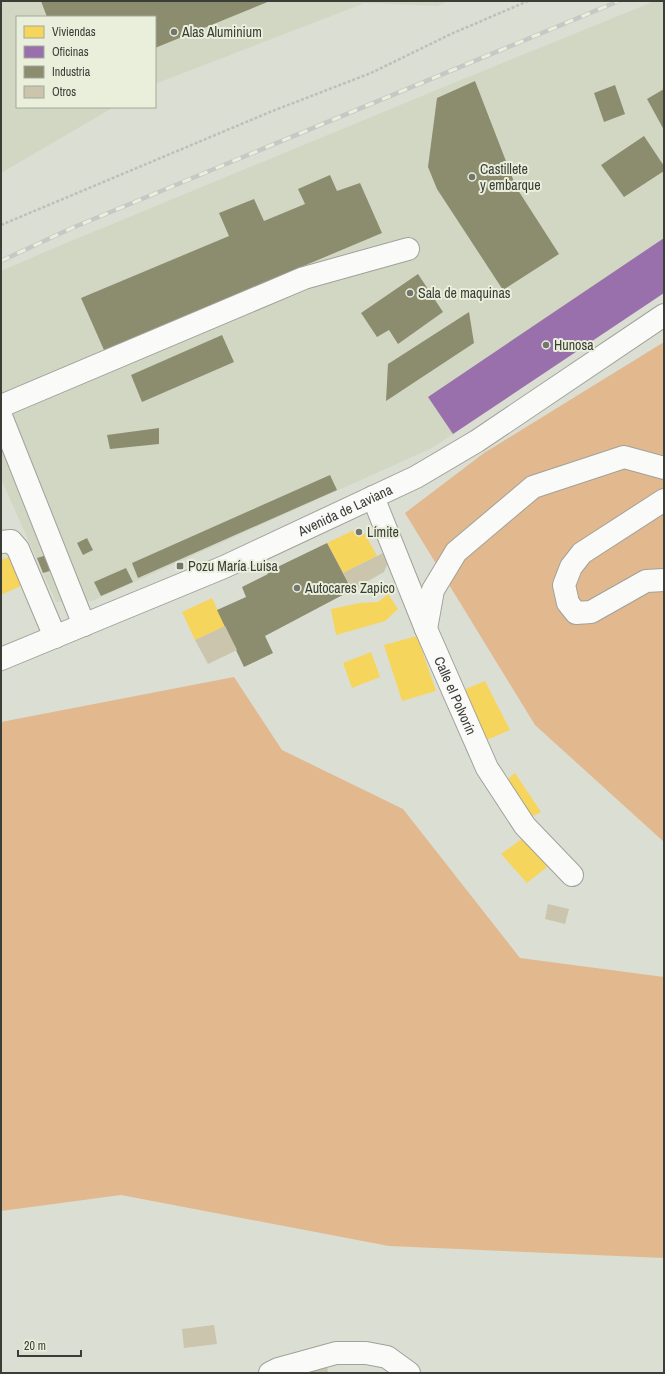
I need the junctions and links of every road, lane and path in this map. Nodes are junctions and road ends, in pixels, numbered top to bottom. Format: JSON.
{"nodes":[{"id":1,"x":528,"y":1,"type":"edge"},
{"id":2,"x":1,"y":225,"type":"edge"},
{"id":3,"x":408,"y":249,"type":"dead end"},
{"id":4,"x":664,"y":315,"type":"edge"},
{"id":5,"x":1,"y":406,"type":"edge"},
{"id":6,"x":1,"y":416,"type":"edge"},
{"id":7,"x":664,"y":468,"type":"edge"},
{"id":8,"x":373,"y":497,"type":"junction"},
{"id":9,"x":664,"y":500,"type":"edge"},
{"id":10,"x":1,"y":542,"type":"edge"},
{"id":11,"x":664,"y":580,"type":"edge"},
{"id":12,"x":84,"y":625,"type":"junction"},
{"id":13,"x":426,"y":629,"type":"junction"},
{"id":14,"x":55,"y":637,"type":"junction"},
{"id":15,"x":1,"y":659,"type":"edge"},
{"id":16,"x":572,"y":875,"type":"dead end"},
{"id":17,"x":270,"y":1373,"type":"edge"},
{"id":18,"x":409,"y":1373,"type":"edge"}],
"edges":[{"from":1,"to":2,"type":"path"},
{"from":3,"to":5,"type":"street"},
{"from":4,"to":8,"type":"street","name":"Avenida de Laviana"},
{"from":6,"to":12,"type":"street"},
{"from":7,"to":13,"type":"street"},
{"from":8,"to":12,"type":"street","name":"Avenida de Laviana"},
{"from":8,"to":13,"type":"street","name":"Calle el Polvorín"},
{"from":9,"to":11,"type":"street"},
{"from":10,"to":14,"type":"street"},
{"from":12,"to":14,"type":"street","name":"Avenida de Laviana"},
{"from":13,"to":16,"type":"street","name":"Calle el Polvorín"},
{"from":14,"to":15,"type":"street","name":"Avenida de Laviana"},
{"from":17,"to":18,"type":"street"}]}
